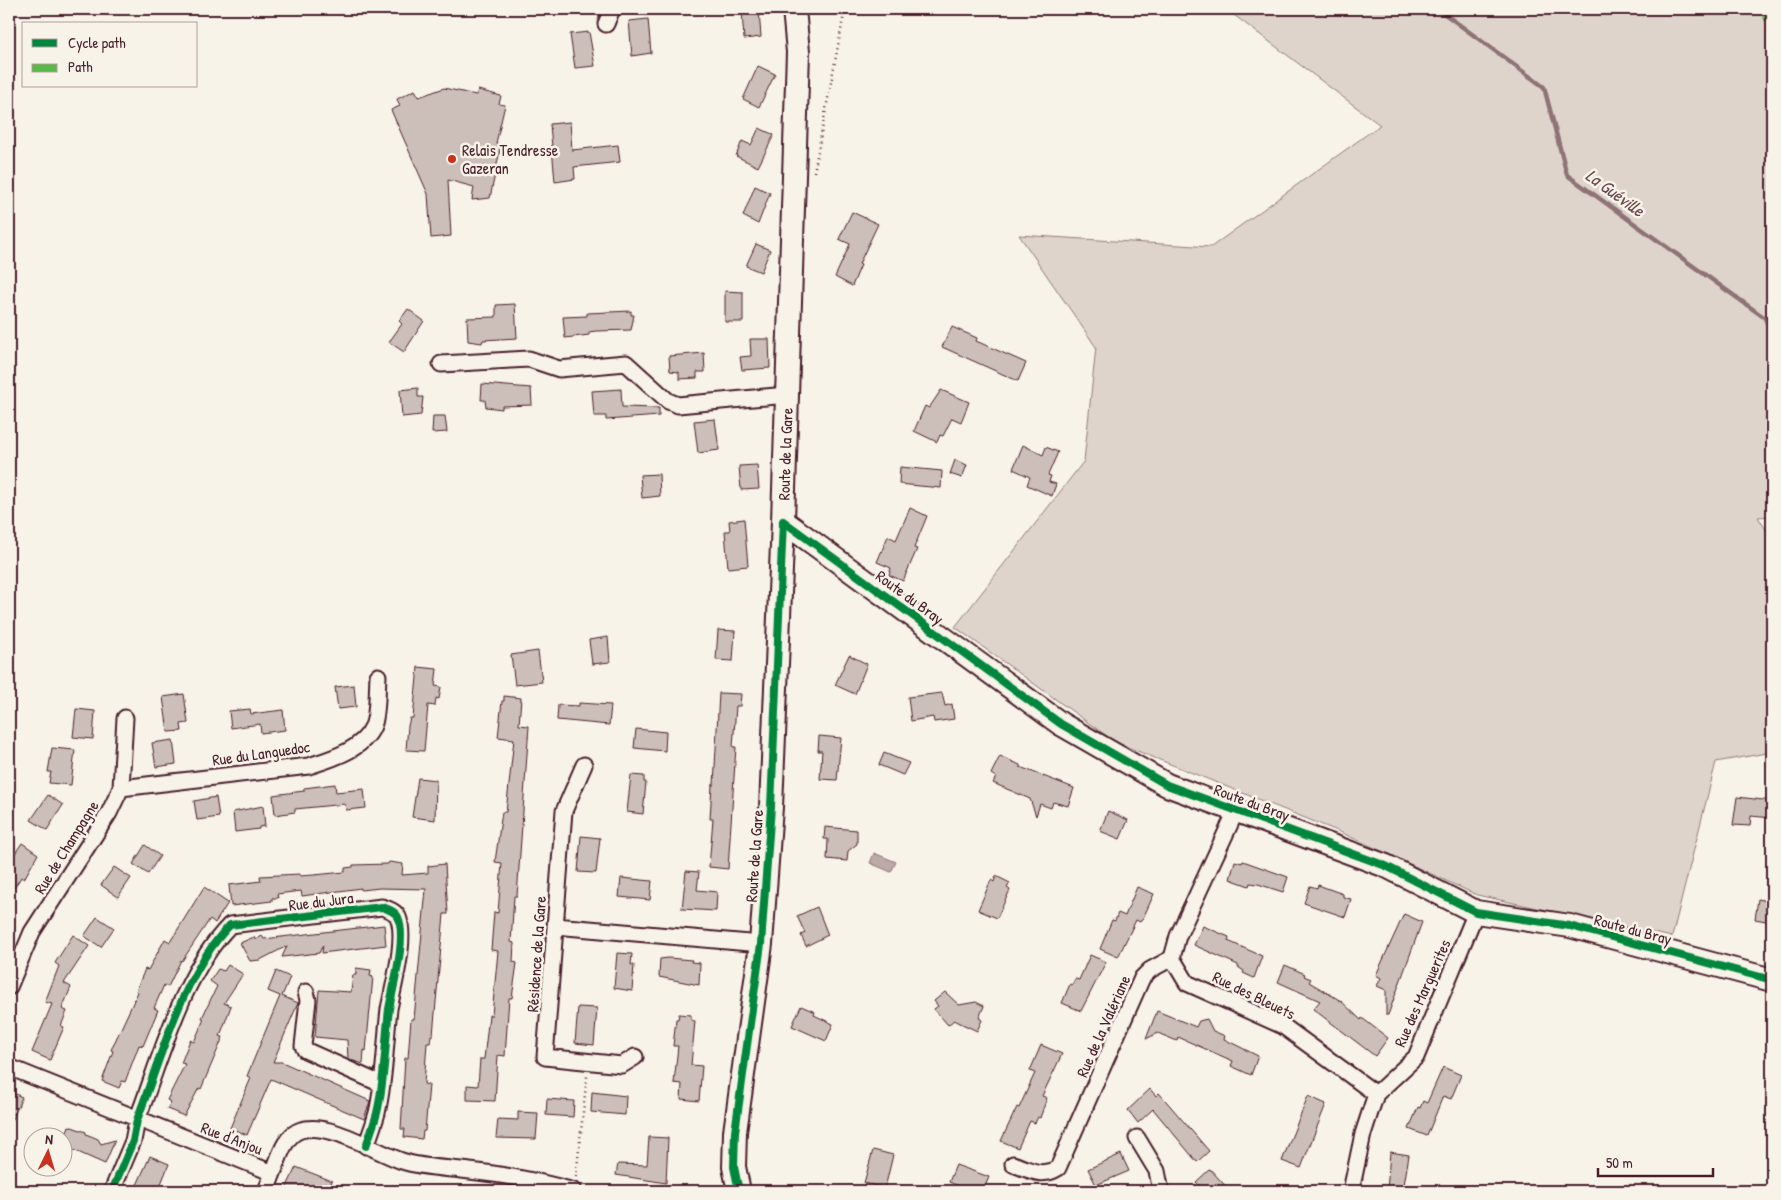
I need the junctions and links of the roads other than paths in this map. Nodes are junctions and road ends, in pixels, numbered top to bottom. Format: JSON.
{"nodes":[{"id":1,"x":612,"y":9,"type":"edge"},
{"id":2,"x":794,"y":9,"type":"edge"},
{"id":3,"x":606,"y":24,"type":"dead end"},
{"id":4,"x":441,"y":364,"type":"dead end"},
{"id":5,"x":787,"y":395,"type":"junction"},
{"id":6,"x":783,"y":521,"type":"junction"},
{"id":7,"x":378,"y":676,"type":"dead end"},
{"id":8,"x":125,"y":718,"type":"dead end"},
{"id":9,"x":584,"y":765,"type":"dead end"},
{"id":10,"x":121,"y":788,"type":"junction"},
{"id":11,"x":1236,"y":811,"type":"junction"},
{"id":12,"x":1476,"y":912,"type":"junction"},
{"id":13,"x":556,"y":926,"type":"junction"},
{"id":14,"x":761,"y":944,"type":"junction"},
{"id":15,"x":1172,"y":958,"type":"junction"},
{"id":16,"x":1772,"y":980,"type":"edge"},
{"id":17,"x":9,"y":987,"type":"edge"},
{"id":18,"x":306,"y":992,"type":"dead end"},
{"id":19,"x":635,"y":1058,"type":"dead end"},
{"id":20,"x":9,"y":1067,"type":"edge"},
{"id":21,"x":381,"y":1084,"type":"junction"},
{"id":22,"x":1376,"y":1094,"type":"junction"},
{"id":23,"x":137,"y":1120,"type":"junction"},
{"id":24,"x":1137,"y":1138,"type":"dead end"},
{"id":25,"x":366,"y":1146,"type":"junction"},
{"id":26,"x":1013,"y":1164,"type":"dead end"},
{"id":27,"x":734,"y":1167,"type":"junction"},
{"id":28,"x":273,"y":1173,"type":"junction"},
{"id":29,"x":112,"y":1191,"type":"edge"},
{"id":30,"x":266,"y":1191,"type":"edge"},
{"id":31,"x":573,"y":1191,"type":"edge"},
{"id":32,"x":727,"y":1191,"type":"edge"},
{"id":33,"x":739,"y":1191,"type":"edge"},
{"id":34,"x":1161,"y":1191,"type":"edge"},
{"id":35,"x":1352,"y":1191,"type":"edge"}],
"edges":[{"from":1,"to":3,"type":"street"},
{"from":2,"to":5,"type":"street","name":"Route de la Gare"},
{"from":4,"to":5,"type":"street"},
{"from":5,"to":6,"type":"street","name":"Route de la Gare"},
{"from":6,"to":11,"type":"street","name":"Route du Bray"},
{"from":6,"to":14,"type":"street","name":"Route de la Gare"},
{"from":7,"to":10,"type":"street","name":"Rue du Languedoc"},
{"from":8,"to":10,"type":"street","name":"Rue de Champagne"},
{"from":9,"to":13,"type":"street","name":"Résidence de la Gare"},
{"from":10,"to":17,"type":"street","name":"Rue de Champagne"},
{"from":11,"to":12,"type":"street","name":"Route du Bray"},
{"from":11,"to":15,"type":"street"},
{"from":12,"to":16,"type":"street","name":"Route du Bray"},
{"from":12,"to":22,"type":"street","name":"Rue des Marguerites"},
{"from":13,"to":14,"type":"street"},
{"from":13,"to":19,"type":"street","name":"Résidence de la Gare"},
{"from":14,"to":27,"type":"street","name":"Route de la Gare"},
{"from":15,"to":22,"type":"street","name":"Rue des Bleuets"},
{"from":15,"to":26,"type":"street","name":"Rue de la Valériane"},
{"from":18,"to":21,"type":"street"},
{"from":20,"to":23,"type":"street","name":"Rue d'Anjou"},
{"from":21,"to":23,"type":"street","name":"Rue du Jura"},
{"from":21,"to":25,"type":"street","name":"Rue du Jura"},
{"from":22,"to":35,"type":"street","name":"Rue des Marguerites"},
{"from":23,"to":28,"type":"street","name":"Rue d'Anjou"},
{"from":23,"to":29,"type":"street"},
{"from":24,"to":34,"type":"street"},
{"from":25,"to":28,"type":"street","name":"Rue d'Anjou"},
{"from":25,"to":31,"type":"street","name":"Rue d'Anjou"},
{"from":27,"to":32,"type":"street","name":"Route de la Gare"},
{"from":27,"to":33,"type":"street","name":"Route de la Gare"},
{"from":28,"to":30,"type":"street"}]}
